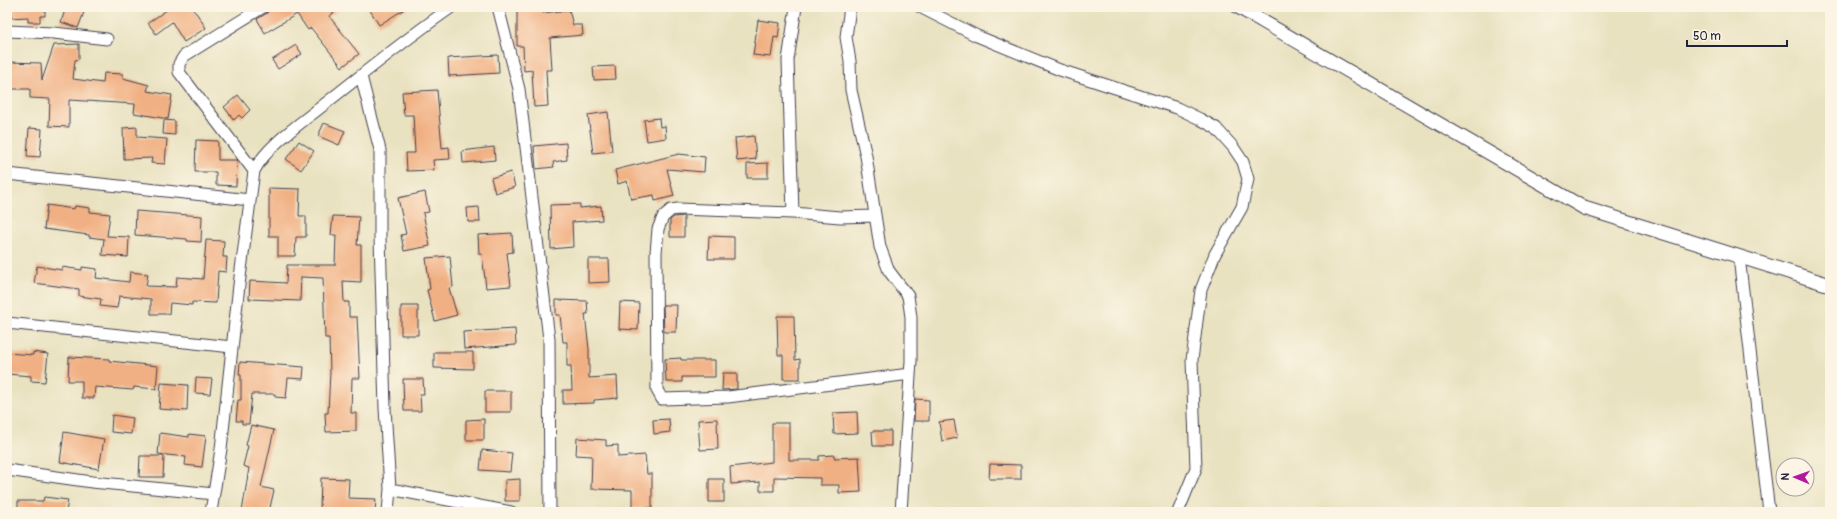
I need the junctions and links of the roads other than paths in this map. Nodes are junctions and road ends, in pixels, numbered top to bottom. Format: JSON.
{"nodes":[{"id":1,"x":263,"y":7,"type":"edge"},
{"id":2,"x":452,"y":7,"type":"edge"},
{"id":3,"x":498,"y":7,"type":"edge"},
{"id":4,"x":796,"y":7,"type":"edge"},
{"id":5,"x":850,"y":7,"type":"edge"},
{"id":6,"x":920,"y":7,"type":"edge"},
{"id":7,"x":1238,"y":7,"type":"edge"},
{"id":8,"x":7,"y":31,"type":"edge"},
{"id":9,"x":107,"y":39,"type":"dead end"},
{"id":10,"x":361,"y":76,"type":"junction"},
{"id":11,"x":254,"y":171,"type":"junction"},
{"id":12,"x":7,"y":174,"type":"edge"},
{"id":13,"x":250,"y":200,"type":"junction"},
{"id":14,"x":793,"y":213,"type":"junction"},
{"id":15,"x":875,"y":216,"type":"junction"},
{"id":16,"x":1738,"y":257,"type":"junction"},
{"id":17,"x":1830,"y":285,"type":"edge"},
{"id":18,"x":7,"y":324,"type":"edge"},
{"id":19,"x":232,"y":347,"type":"junction"},
{"id":20,"x":910,"y":374,"type":"junction"},
{"id":21,"x":7,"y":470,"type":"edge"},
{"id":22,"x":390,"y":488,"type":"junction"},
{"id":23,"x":214,"y":494,"type":"junction"},
{"id":24,"x":211,"y":512,"type":"edge"},
{"id":25,"x":388,"y":512,"type":"edge"},
{"id":26,"x":511,"y":512,"type":"edge"},
{"id":27,"x":550,"y":512,"type":"edge"},
{"id":28,"x":901,"y":512,"type":"edge"},
{"id":29,"x":1178,"y":512,"type":"edge"},
{"id":30,"x":1769,"y":512,"type":"edge"}],
"edges":[{"from":1,"to":11,"type":"street"},
{"from":2,"to":10,"type":"street"},
{"from":3,"to":27,"type":"street"},
{"from":4,"to":14,"type":"street"},
{"from":5,"to":15,"type":"street"},
{"from":6,"to":29,"type":"street"},
{"from":7,"to":16,"type":"street"},
{"from":8,"to":9,"type":"street"},
{"from":10,"to":11,"type":"street"},
{"from":10,"to":22,"type":"street"},
{"from":11,"to":13,"type":"street"},
{"from":12,"to":13,"type":"street"},
{"from":13,"to":19,"type":"street"},
{"from":14,"to":15,"type":"street"},
{"from":14,"to":20,"type":"street"},
{"from":15,"to":20,"type":"street"},
{"from":16,"to":17,"type":"street"},
{"from":16,"to":30,"type":"street"},
{"from":18,"to":19,"type":"street"},
{"from":19,"to":23,"type":"street"},
{"from":20,"to":28,"type":"street"},
{"from":21,"to":23,"type":"street"},
{"from":22,"to":25,"type":"street"},
{"from":22,"to":26,"type":"street"},
{"from":23,"to":24,"type":"street"}]}
